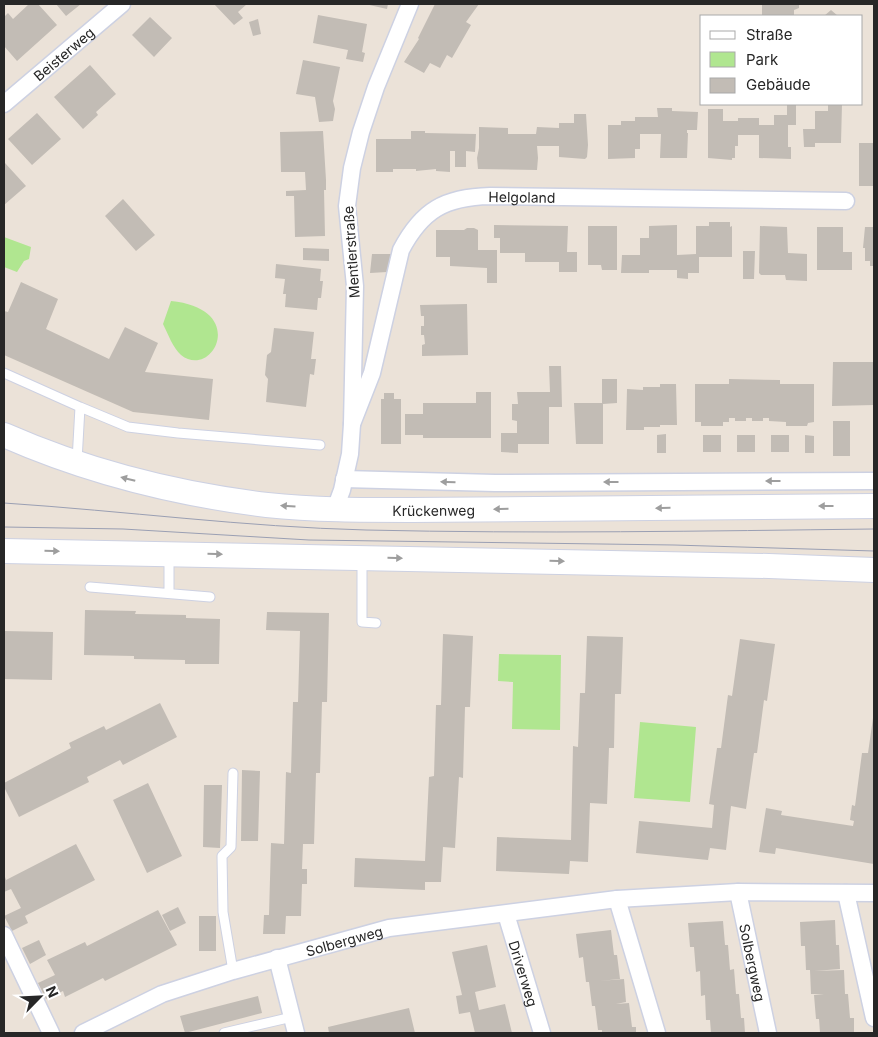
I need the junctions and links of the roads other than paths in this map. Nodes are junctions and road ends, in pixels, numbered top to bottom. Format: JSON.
{"nodes":[{"id":1,"x":122,"y":4,"type":"edge"},
{"id":2,"x":410,"y":4,"type":"edge"},
{"id":3,"x":4,"y":104,"type":"edge"},
{"id":4,"x":846,"y":201,"type":"dead end"},
{"id":5,"x":4,"y":373,"type":"edge"},
{"id":6,"x":80,"y":408,"type":"junction"},
{"id":7,"x":352,"y":424,"type":"junction"},
{"id":8,"x":4,"y":435,"type":"edge"},
{"id":9,"x":320,"y":445,"type":"dead end"},
{"id":10,"x":76,"y":464,"type":"junction"},
{"id":11,"x":344,"y":479,"type":"junction"},
{"id":12,"x":874,"y":481,"type":"edge"},
{"id":13,"x":874,"y":506,"type":"edge"},
{"id":14,"x":335,"y":509,"type":"junction"},
{"id":15,"x":4,"y":551,"type":"edge"},
{"id":16,"x":169,"y":553,"type":"junction"},
{"id":17,"x":362,"y":557,"type":"junction"},
{"id":18,"x":874,"y":570,"type":"edge"},
{"id":19,"x":90,"y":587,"type":"dead end"},
{"id":20,"x":169,"y":593,"type":"junction"},
{"id":21,"x":210,"y":597,"type":"dead end"},
{"id":22,"x":376,"y":623,"type":"dead end"},
{"id":23,"x":233,"y":773,"type":"dead end"},
{"id":24,"x":738,"y":892,"type":"junction"},
{"id":25,"x":846,"y":893,"type":"junction"},
{"id":26,"x":874,"y":893,"type":"edge"},
{"id":27,"x":617,"y":899,"type":"junction"},
{"id":28,"x":506,"y":914,"type":"junction"},
{"id":29,"x":4,"y":935,"type":"edge"},
{"id":30,"x":277,"y":958,"type":"junction"},
{"id":31,"x":233,"y":971,"type":"junction"},
{"id":32,"x":292,"y":1016,"type":"junction"},
{"id":33,"x":874,"y":1018,"type":"edge"},
{"id":34,"x":51,"y":1033,"type":"edge"},
{"id":35,"x":83,"y":1033,"type":"edge"},
{"id":36,"x":224,"y":1033,"type":"edge"},
{"id":37,"x":296,"y":1033,"type":"edge"},
{"id":38,"x":542,"y":1033,"type":"edge"},
{"id":39,"x":656,"y":1033,"type":"edge"},
{"id":40,"x":768,"y":1033,"type":"edge"}],
"edges":[{"from":1,"to":3,"type":"street","name":"Beisterweg"},
{"from":2,"to":7,"type":"street","name":"Mentlerstraße"},
{"from":4,"to":7,"type":"street","name":"Helgoland"},
{"from":5,"to":6,"type":"lane"},
{"from":6,"to":9,"type":"lane"},
{"from":6,"to":10,"type":"lane"},
{"from":7,"to":11,"type":"street","name":"Mentlerstraße"},
{"from":8,"to":10,"type":"main road","name":"Krückenweg"},
{"from":14,"to":10,"type":"main road","name":"Krückenweg","one_way":true},
{"from":12,"to":11,"type":"street","name":"Krückenweg","one_way":true},
{"from":11,"to":14,"type":"street","name":"Mentlerstraße"},
{"from":13,"to":14,"type":"main road","name":"Krückenweg","one_way":true},
{"from":15,"to":16,"type":"main road","one_way":true},
{"from":16,"to":17,"type":"main road","one_way":true},
{"from":16,"to":20,"type":"lane"},
{"from":17,"to":18,"type":"main road","one_way":true},
{"from":17,"to":22,"type":"lane"},
{"from":19,"to":20,"type":"lane"},
{"from":20,"to":21,"type":"lane"},
{"from":23,"to":31,"type":"lane"},
{"from":24,"to":25,"type":"street","name":"Solbergweg"},
{"from":24,"to":27,"type":"street","name":"Solbergweg"},
{"from":24,"to":40,"type":"street","name":"Solbergweg"},
{"from":25,"to":26,"type":"street","name":"Solbergweg"},
{"from":25,"to":33,"type":"street"},
{"from":27,"to":28,"type":"street","name":"Solbergweg"},
{"from":27,"to":39,"type":"street"},
{"from":28,"to":30,"type":"street","name":"Solbergweg"},
{"from":28,"to":38,"type":"street","name":"Driverweg"},
{"from":29,"to":34,"type":"street"},
{"from":30,"to":31,"type":"street","name":"Solbergweg"},
{"from":30,"to":32,"type":"street"},
{"from":31,"to":35,"type":"street","name":"Solbergweg"},
{"from":32,"to":36,"type":"lane"},
{"from":32,"to":37,"type":"street"}]}
